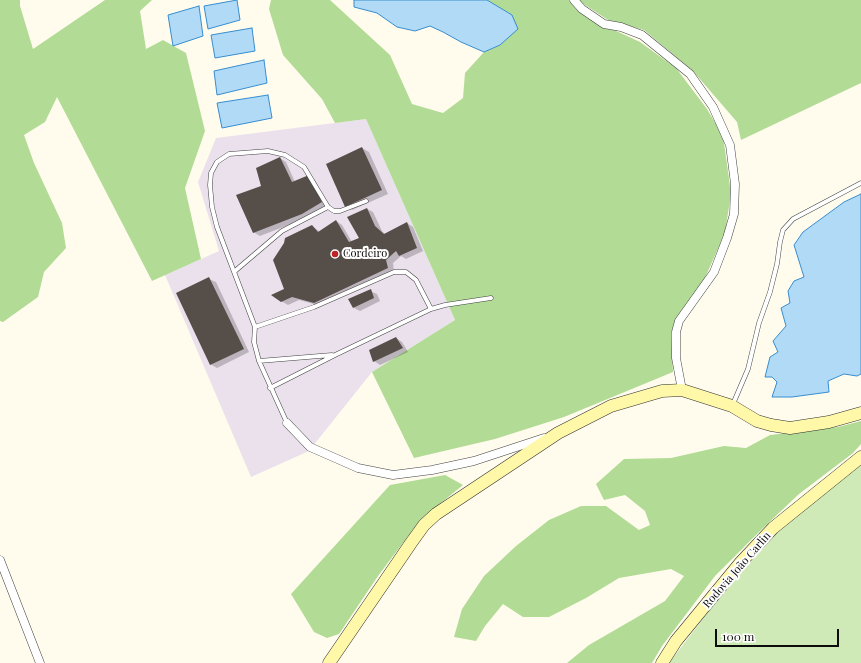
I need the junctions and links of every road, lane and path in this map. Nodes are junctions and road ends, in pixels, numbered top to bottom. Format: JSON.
{"nodes":[{"id":1,"x":574,"y":0,"type":"edge"},
{"id":2,"x":861,"y":183,"type":"edge"},
{"id":3,"x":366,"y":201,"type":"dead end"},
{"id":4,"x":328,"y":207,"type":"junction"},
{"id":5,"x":235,"y":272,"type":"junction"},
{"id":6,"x":491,"y":298,"type":"dead end"},
{"id":7,"x":431,"y":309,"type":"junction"},
{"id":8,"x":255,"y":327,"type":"junction"},
{"id":9,"x":335,"y":355,"type":"junction"},
{"id":10,"x":259,"y":361,"type":"junction"},
{"id":11,"x":270,"y":388,"type":"junction"},
{"id":12,"x":682,"y":390,"type":"junction"},
{"id":13,"x":732,"y":406,"type":"junction"},
{"id":14,"x":861,"y":413,"type":"edge"},
{"id":15,"x":287,"y":423,"type":"joint"},
{"id":16,"x":558,"y":433,"type":"junction"},
{"id":17,"x":861,"y":458,"type":"edge"},
{"id":18,"x":0,"y":560,"type":"edge"},
{"id":19,"x":40,"y":663,"type":"edge"},
{"id":20,"x":329,"y":663,"type":"edge"},
{"id":21,"x":662,"y":663,"type":"edge"}],
"edges":[{"from":1,"to":12,"type":"street"},
{"from":2,"to":13,"type":"lane"},
{"from":3,"to":4,"type":"lane"},
{"from":4,"to":5,"type":"lane"},
{"from":4,"to":5,"type":"lane"},
{"from":5,"to":8,"type":"lane"},
{"from":6,"to":7,"type":"lane"},
{"from":7,"to":8,"type":"lane"},
{"from":7,"to":9,"type":"lane"},
{"from":8,"to":10,"type":"lane"},
{"from":9,"to":10,"type":"lane"},
{"from":9,"to":11,"type":"lane"},
{"from":10,"to":11,"type":"lane"},
{"from":11,"to":15,"type":"lane"},
{"from":12,"to":13,"type":"street"},
{"from":12,"to":16,"type":"street"},
{"from":13,"to":14,"type":"street"},
{"from":15,"to":16,"type":"street"},
{"from":16,"to":20,"type":"street"},
{"from":17,"to":21,"type":"street","name":"Rodovia João Carlin"},
{"from":18,"to":19,"type":"street"}]}
